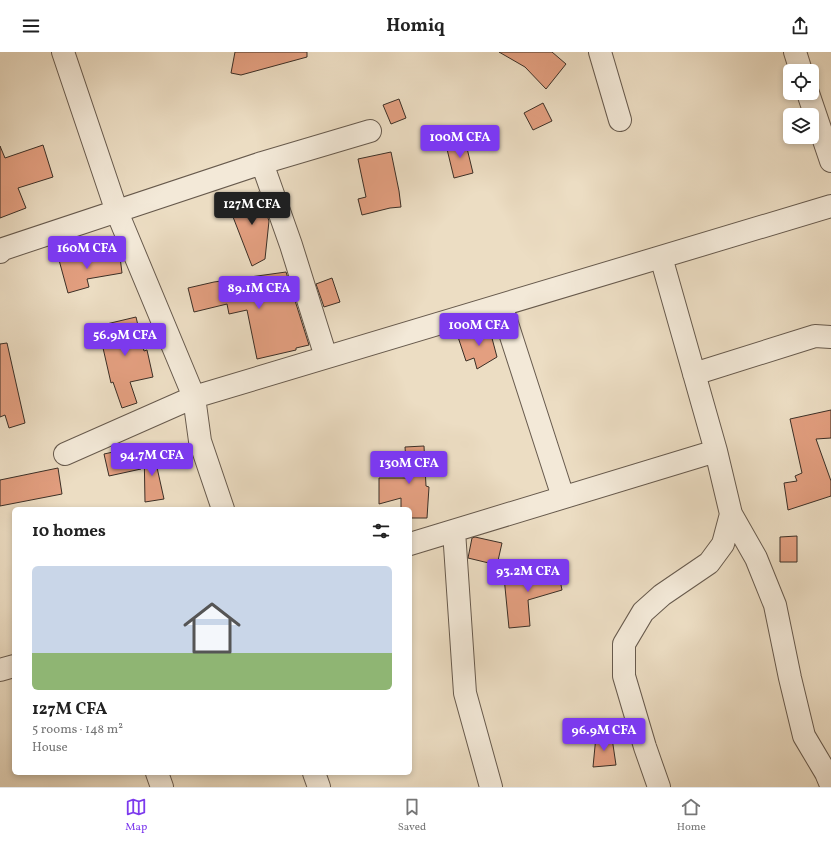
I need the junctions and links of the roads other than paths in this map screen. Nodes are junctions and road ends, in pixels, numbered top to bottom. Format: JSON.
{"nodes":[{"id":1,"x":63,"y":52,"type":"edge"},
{"id":2,"x":600,"y":52,"type":"edge"},
{"id":3,"x":795,"y":52,"type":"edge"},
{"id":4,"x":799,"y":64,"type":"edge"},
{"id":5,"x":810,"y":100,"type":"edge"},
{"id":6,"x":620,"y":120,"type":"dead end"},
{"id":7,"x":370,"y":131,"type":"dead end"},
{"id":8,"x":831,"y":161,"type":"edge"},
{"id":9,"x":262,"y":163,"type":"junction"},
{"id":10,"x":831,"y":206,"type":"edge"},
{"id":11,"x":117,"y":212,"type":"junction"},
{"id":12,"x":0,"y":252,"type":"edge"},
{"id":13,"x":660,"y":257,"type":"junction"},
{"id":14,"x":501,"y":305,"type":"junction"},
{"id":15,"x":831,"y":337,"type":"edge"},
{"id":16,"x":326,"y":357,"type":"junction"},
{"id":17,"x":694,"y":374,"type":"junction"},
{"id":18,"x":194,"y":397,"type":"junction"},
{"id":19,"x":716,"y":451,"type":"junction"},
{"id":20,"x":65,"y":454,"type":"dead end"},
{"id":21,"x":563,"y":498,"type":"junction"},
{"id":22,"x":222,"y":507,"type":"edge"},
{"id":23,"x":731,"y":514,"type":"junction"},
{"id":24,"x":454,"y":531,"type":"junction"},
{"id":25,"x":412,"y":543,"type":"edge"},
{"id":26,"x":12,"y":667,"type":"edge"},
{"id":27,"x":0,"y":670,"type":"edge"},
{"id":28,"x":158,"y":775,"type":"edge"},
{"id":29,"x":315,"y":775,"type":"edge"},
{"id":30,"x":831,"y":785,"type":"edge"},
{"id":31,"x":162,"y":787,"type":"edge"},
{"id":32,"x":319,"y":787,"type":"edge"},
{"id":33,"x":491,"y":787,"type":"edge"},
{"id":34,"x":658,"y":787,"type":"edge"}],
"edges":[{"from":1,"to":11,"type":"street"},
{"from":2,"to":6,"type":"street"},
{"from":3,"to":4,"type":"street"},
{"from":5,"to":8,"type":"street"},
{"from":7,"to":9,"type":"street"},
{"from":9,"to":11,"type":"street"},
{"from":9,"to":16,"type":"street"},
{"from":10,"to":13,"type":"street"},
{"from":11,"to":12,"type":"street"},
{"from":11,"to":18,"type":"street"},
{"from":13,"to":14,"type":"street"},
{"from":13,"to":17,"type":"street"},
{"from":14,"to":16,"type":"street"},
{"from":14,"to":21,"type":"street"},
{"from":15,"to":17,"type":"street"},
{"from":16,"to":18,"type":"street"},
{"from":17,"to":19,"type":"street"},
{"from":18,"to":20,"type":"street"},
{"from":18,"to":22,"type":"street"},
{"from":19,"to":21,"type":"street"},
{"from":19,"to":23,"type":"street"},
{"from":21,"to":24,"type":"street"},
{"from":23,"to":30,"type":"street"},
{"from":23,"to":34,"type":"street"},
{"from":24,"to":25,"type":"street"},
{"from":24,"to":33,"type":"street"},
{"from":26,"to":27,"type":"street"},
{"from":28,"to":31,"type":"street"},
{"from":29,"to":32,"type":"street"}]}
